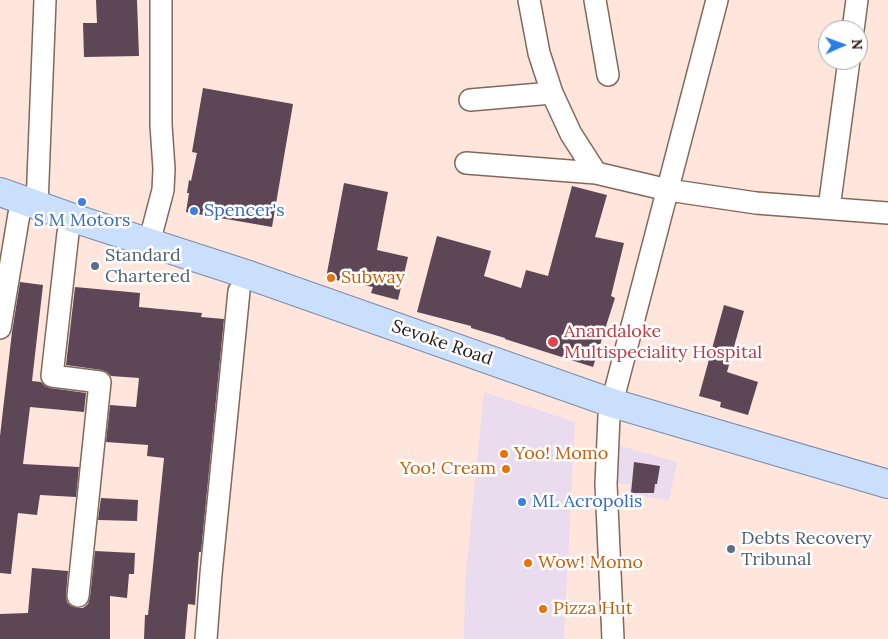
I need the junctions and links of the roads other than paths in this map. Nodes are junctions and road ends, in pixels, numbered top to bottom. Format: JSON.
{"nodes":[{"id":1,"x":45,"y":0,"type":"edge"},
{"id":2,"x":162,"y":0,"type":"edge"},
{"id":3,"x":529,"y":0,"type":"edge"},
{"id":4,"x":595,"y":0,"type":"edge"},
{"id":5,"x":717,"y":0,"type":"edge"},
{"id":6,"x":857,"y":0,"type":"edge"},
{"id":7,"x":854,"y":20,"type":"edge"},
{"id":8,"x":848,"y":70,"type":"edge"},
{"id":9,"x":608,"y":75,"type":"dead end"},
{"id":10,"x":552,"y":93,"type":"junction"},
{"id":11,"x":470,"y":100,"type":"dead end"},
{"id":12,"x":466,"y":163,"type":"dead end"},
{"id":13,"x":596,"y":173,"type":"junction"},
{"id":14,"x":668,"y":190,"type":"junction"},
{"id":15,"x":0,"y":192,"type":"edge"},
{"id":16,"x":829,"y":208,"type":"junction"},
{"id":17,"x":19,"y":209,"type":"edge"},
{"id":18,"x":888,"y":213,"type":"edge"},
{"id":19,"x":68,"y":233,"type":"junction"},
{"id":20,"x":149,"y":243,"type":"junction"},
{"id":21,"x":241,"y":282,"type":"junction"},
{"id":22,"x":0,"y":328,"type":"edge"},
{"id":23,"x":610,"y":410,"type":"junction"},
{"id":24,"x":888,"y":484,"type":"edge"},
{"id":25,"x":888,"y":496,"type":"edge"},
{"id":26,"x":78,"y":596,"type":"dead end"},
{"id":27,"x":206,"y":639,"type":"edge"},
{"id":28,"x":612,"y":639,"type":"edge"}],
"edges":[{"from":1,"to":17,"type":"street"},
{"from":2,"to":20,"type":"street"},
{"from":3,"to":10,"type":"street"},
{"from":4,"to":9,"type":"street"},
{"from":5,"to":14,"type":"street"},
{"from":6,"to":7,"type":"street"},
{"from":8,"to":16,"type":"street"},
{"from":10,"to":11,"type":"street"},
{"from":10,"to":13,"type":"street"},
{"from":12,"to":13,"type":"street"},
{"from":13,"to":14,"type":"street"},
{"from":14,"to":16,"type":"street"},
{"from":14,"to":23,"type":"street"},
{"from":15,"to":17,"type":"main road","name":"Sevoke Road"},
{"from":16,"to":18,"type":"street"},
{"from":17,"to":19,"type":"main road","name":"Sevoke Road"},
{"from":17,"to":20,"type":"main road","name":"Sevoke Road"},
{"from":17,"to":22,"type":"street"},
{"from":19,"to":21,"type":"main road","name":"Sevoke Road"},
{"from":19,"to":26,"type":"street"},
{"from":20,"to":21,"type":"main road","name":"Sevoke Road"},
{"from":21,"to":23,"type":"main road","name":"Sevoke Road"},
{"from":21,"to":27,"type":"street"},
{"from":23,"to":24,"type":"main road","name":"Sevoke Road"},
{"from":23,"to":25,"type":"main road","name":"Sevoke Road"},
{"from":23,"to":28,"type":"street"}]}
